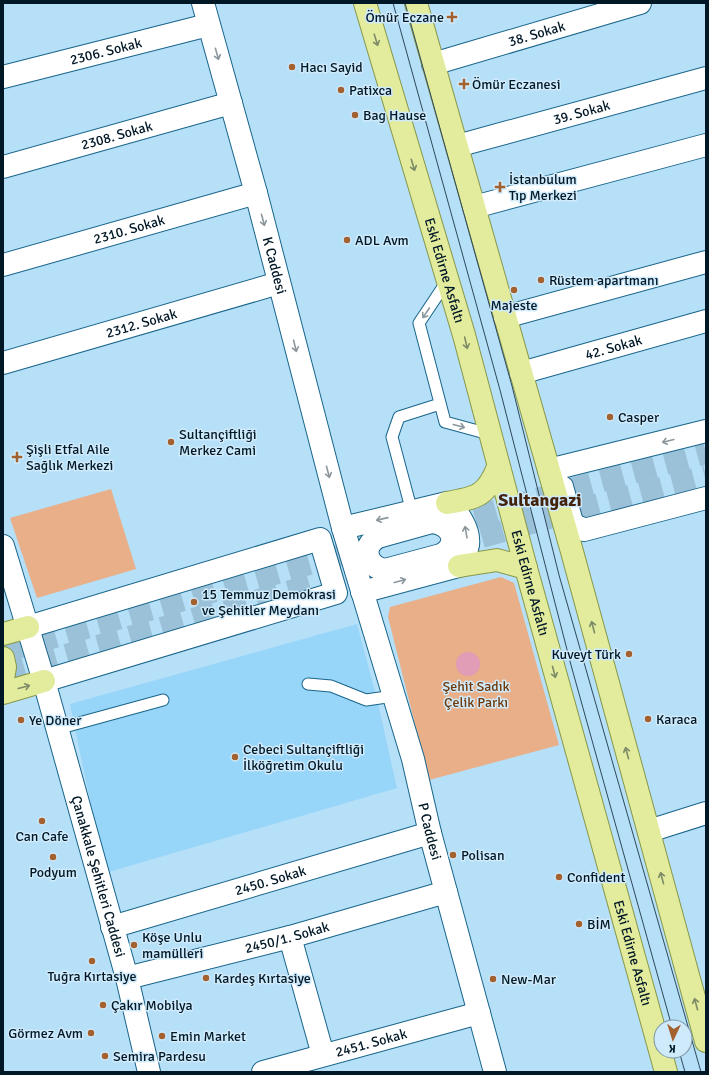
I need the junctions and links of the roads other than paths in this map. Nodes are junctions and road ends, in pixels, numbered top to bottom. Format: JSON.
{"nodes":[{"id":1,"x":203,"y":3,"type":"edge"},
{"id":2,"x":365,"y":3,"type":"edge"},
{"id":3,"x":416,"y":3,"type":"edge"},
{"id":4,"x":640,"y":3,"type":"edge"},
{"id":5,"x":208,"y":25,"type":"junction"},
{"id":6,"x":433,"y":64,"type":"junction"},
{"id":7,"x":3,"y":77,"type":"edge"},
{"id":8,"x":706,"y":78,"type":"edge"},
{"id":9,"x":231,"y":103,"type":"junction"},
{"id":10,"x":706,"y":145,"type":"edge"},
{"id":11,"x":457,"y":146,"type":"junction"},
{"id":12,"x":3,"y":167,"type":"edge"},
{"id":13,"x":256,"y":193,"type":"junction"},
{"id":14,"x":474,"y":207,"type":"junction"},
{"id":15,"x":706,"y":262,"type":"edge"},
{"id":16,"x":3,"y":265,"type":"edge"},
{"id":17,"x":448,"y":280,"type":"junction"},
{"id":18,"x":279,"y":283,"type":"junction"},
{"id":19,"x":505,"y":317,"type":"junction"},
{"id":20,"x":706,"y":321,"type":"edge"},
{"id":21,"x":3,"y":363,"type":"edge"},
{"id":22,"x":521,"y":373,"type":"junction"},
{"id":23,"x":440,"y":404,"type":"junction"},
{"id":24,"x":706,"y":431,"type":"edge"},
{"id":25,"x":489,"y":434,"type":"junction"},
{"id":26,"x":498,"y":467,"type":"junction"},
{"id":27,"x":549,"y":470,"type":"junction"},
{"id":28,"x":706,"y":498,"type":"edge"},
{"id":29,"x":447,"y":503,"type":"junction"},
{"id":30,"x":412,"y":512,"type":"junction"},
{"id":31,"x":579,"y":527,"type":"junction"},
{"id":32,"x":343,"y":528,"type":"junction"},
{"id":33,"x":3,"y":546,"type":"edge"},
{"id":34,"x":571,"y":548,"type":"junction"},
{"id":35,"x":459,"y":566,"type":"junction"},
{"id":36,"x":526,"y":568,"type":"junction"},
{"id":37,"x":362,"y":592,"type":"junction"},
{"id":38,"x":28,"y":627,"type":"junction"},
{"id":39,"x":3,"y":634,"type":"edge"},
{"id":40,"x":3,"y":658,"type":"edge"},
{"id":41,"x":3,"y":679,"type":"edge"},
{"id":42,"x":44,"y":681,"type":"junction"},
{"id":43,"x":308,"y":684,"type":"dead end"},
{"id":44,"x":3,"y":693,"type":"edge"},
{"id":45,"x":394,"y":696,"type":"junction"},
{"id":46,"x":163,"y":700,"type":"dead end"},
{"id":47,"x":57,"y":729,"type":"junction"},
{"id":48,"x":706,"y":813,"type":"edge"},
{"id":49,"x":649,"y":831,"type":"junction"},
{"id":50,"x":430,"y":833,"type":"junction"},
{"id":51,"x":446,"y":892,"type":"junction"},
{"id":52,"x":112,"y":927,"type":"junction"},
{"id":53,"x":290,"y":937,"type":"junction"},
{"id":54,"x":127,"y":978,"type":"junction"},
{"id":55,"x":479,"y":1013,"type":"junction"},
{"id":56,"x":706,"y":1041,"type":"edge"},
{"id":57,"x":323,"y":1054,"type":"junction"},
{"id":58,"x":149,"y":1072,"type":"edge"},
{"id":59,"x":263,"y":1072,"type":"edge"},
{"id":60,"x":495,"y":1072,"type":"edge"},
{"id":61,"x":666,"y":1072,"type":"edge"}],
"edges":[{"from":1,"to":5,"type":"street","name":"K Caddesi"},
{"from":2,"to":17,"type":"main road","name":"Eski Edirne Asfaltı","one_way":true},
{"from":3,"to":6,"type":"main road"},
{"from":4,"to":6,"type":"street","name":"38. Sokak"},
{"from":5,"to":7,"type":"street","name":"2306. Sokak"},
{"from":5,"to":9,"type":"street","name":"K Caddesi","one_way":true},
{"from":6,"to":11,"type":"main road"},
{"from":8,"to":11,"type":"street","name":"39. Sokak"},
{"from":9,"to":12,"type":"street","name":"2308. Sokak"},
{"from":9,"to":13,"type":"street","name":"K Caddesi"},
{"from":10,"to":14,"type":"street"},
{"from":11,"to":14,"type":"main road"},
{"from":13,"to":16,"type":"street","name":"2310. Sokak"},
{"from":13,"to":18,"type":"street","name":"K Caddesi","one_way":true},
{"from":14,"to":19,"type":"main road"},
{"from":15,"to":19,"type":"street"},
{"from":17,"to":23,"type":"lane","one_way":true},
{"from":17,"to":25,"type":"main road","name":"Eski Edirne Asfaltı","one_way":true},
{"from":18,"to":21,"type":"street","name":"2312. Sokak"},
{"from":18,"to":32,"type":"street","name":"K Caddesi","one_way":true},
{"from":19,"to":22,"type":"main road"},
{"from":20,"to":22,"type":"street","name":"42. Sokak"},
{"from":22,"to":27,"type":"main road"},
{"from":23,"to":25,"type":"lane","one_way":true},
{"from":23,"to":30,"type":"lane"},
{"from":24,"to":27,"type":"street","one_way":true},
{"from":25,"to":26,"type":"main road","name":"Eski Edirne Asfaltı"},
{"from":26,"to":29,"type":"main road"},
{"from":26,"to":36,"type":"main road","name":"Eski Edirne Asfaltı"},
{"from":27,"to":31,"type":"lane"},
{"from":27,"to":34,"type":"main road"},
{"from":28,"to":31,"type":"street"},
{"from":29,"to":30,"type":"street"},
{"from":35,"to":29,"type":"street","one_way":true},
{"from":30,"to":32,"type":"street","one_way":true},
{"from":31,"to":34,"type":"lane"},
{"from":32,"to":37,"type":"street","name":"K Caddesi"},
{"from":33,"to":38,"type":"street","name":"Çanakkale Şehitleri Caddesi"},
{"from":49,"to":34,"type":"main road","one_way":true},
{"from":35,"to":36,"type":"main road"},
{"from":37,"to":35,"type":"street","one_way":true},
{"from":36,"to":61,"type":"main road","name":"Eski Edirne Asfaltı","one_way":true},
{"from":37,"to":45,"type":"street","name":"P Caddesi"},
{"from":38,"to":39,"type":"main road"},
{"from":38,"to":42,"type":"street","name":"Çanakkale Şehitleri Caddesi"},
{"from":38,"to":42,"type":"street"},
{"from":40,"to":41,"type":"main road"},
{"from":44,"to":42,"type":"main road","one_way":true},
{"from":42,"to":47,"type":"street","name":"Çanakkale Şehitleri Caddesi"},
{"from":43,"to":45,"type":"lane"},
{"from":45,"to":50,"type":"street","name":"P Caddesi"},
{"from":46,"to":47,"type":"lane"},
{"from":47,"to":52,"type":"street","name":"Çanakkale Şehitleri Caddesi"},
{"from":48,"to":49,"type":"street"},
{"from":56,"to":49,"type":"main road","one_way":true},
{"from":50,"to":51,"type":"street","name":"P Caddesi"},
{"from":50,"to":52,"type":"street","name":"2450. Sokak"},
{"from":51,"to":53,"type":"street","name":"2450/1. Sokak"},
{"from":51,"to":55,"type":"street","name":"P Caddesi"},
{"from":52,"to":54,"type":"street","name":"Çanakkale Şehitleri Caddesi"},
{"from":53,"to":54,"type":"street","name":"2450/1. Sokak"},
{"from":53,"to":57,"type":"street"},
{"from":54,"to":58,"type":"street","name":"Çanakkale Şehitleri Caddesi"},
{"from":55,"to":57,"type":"street","name":"2451. Sokak"},
{"from":55,"to":60,"type":"street","name":"P Caddesi"},
{"from":57,"to":59,"type":"street","name":"2451. Sokak"}]}
